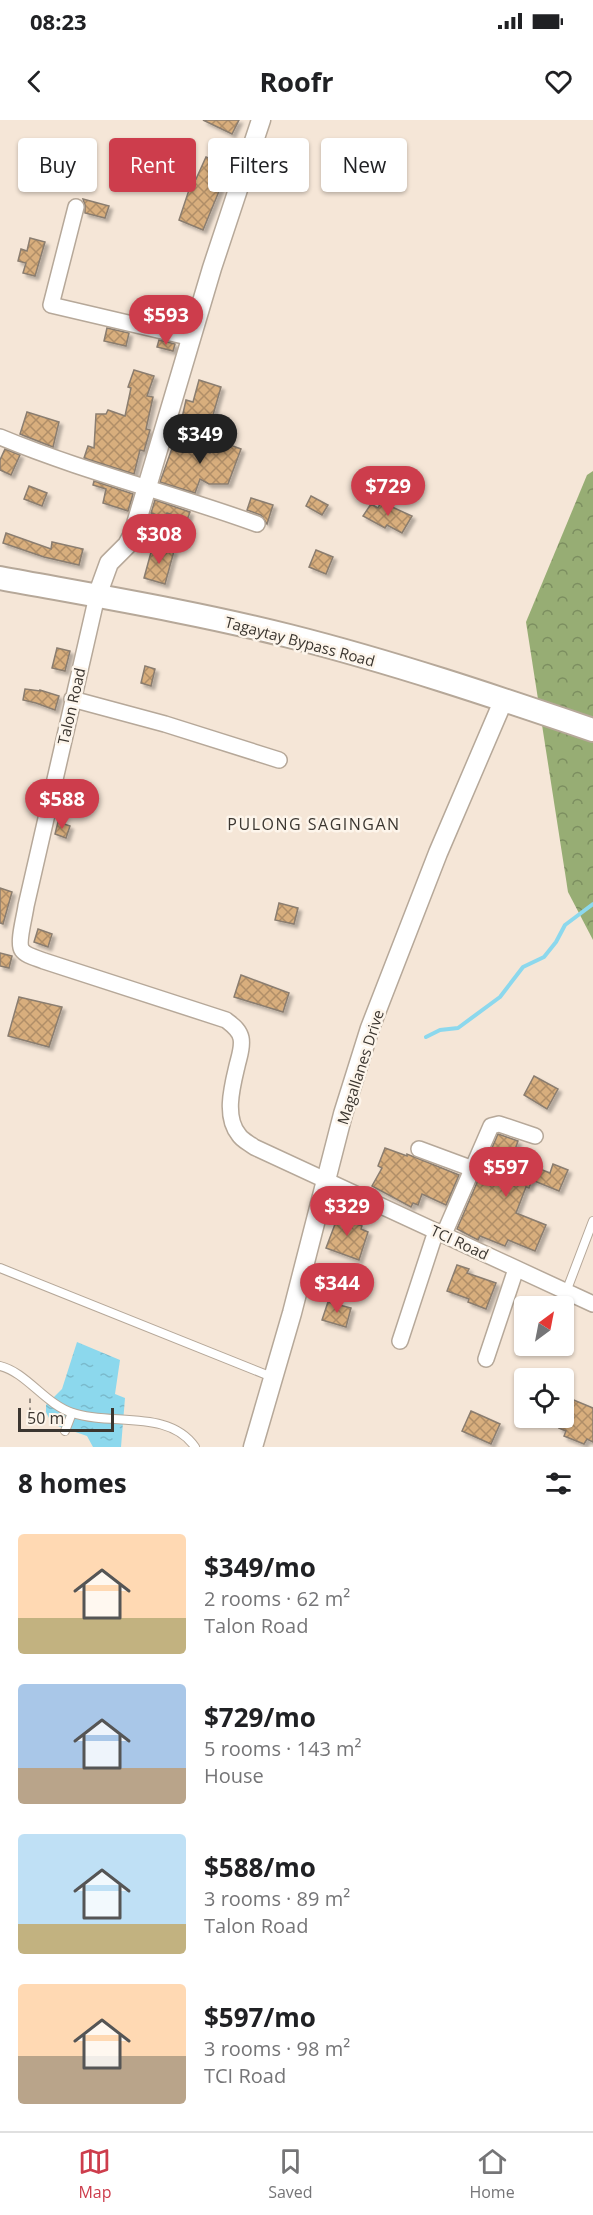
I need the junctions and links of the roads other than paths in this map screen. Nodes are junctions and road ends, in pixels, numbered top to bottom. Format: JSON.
{"nodes":[{"id":1,"x":261,"y":120,"type":"edge"},
{"id":2,"x":76,"y":207,"type":"dead end"},
{"id":3,"x":192,"y":338,"type":"junction"},
{"id":4,"x":0,"y":437,"type":"edge"},
{"id":5,"x":147,"y":487,"type":"junction"},
{"id":6,"x":257,"y":524,"type":"dead end"},
{"id":7,"x":0,"y":578,"type":"edge"},
{"id":8,"x":97,"y":596,"type":"junction"},
{"id":9,"x":72,"y":699,"type":"junction"},
{"id":10,"x":504,"y":699,"type":"junction"},
{"id":11,"x":593,"y":730,"type":"edge"},
{"id":12,"x":279,"y":760,"type":"dead end"},
{"id":13,"x":535,"y":1136,"type":"dead end"},
{"id":14,"x":419,"y":1149,"type":"dead end"},
{"id":15,"x":473,"y":1169,"type":"junction"},
{"id":16,"x":327,"y":1181,"type":"junction"},
{"id":17,"x":593,"y":1221,"type":"edge"},
{"id":18,"x":440,"y":1233,"type":"junction"},
{"id":19,"x":0,"y":1268,"type":"edge"},
{"id":20,"x":516,"y":1269,"type":"junction"},
{"id":21,"x":566,"y":1292,"type":"junction"},
{"id":22,"x":593,"y":1304,"type":"edge"},
{"id":23,"x":400,"y":1341,"type":"dead end"},
{"id":24,"x":486,"y":1359,"type":"dead end"},
{"id":25,"x":0,"y":1366,"type":"edge"},
{"id":26,"x":274,"y":1377,"type":"junction"},
{"id":27,"x":72,"y":1413,"type":"junction"},
{"id":28,"x":65,"y":1431,"type":"dead end"},
{"id":29,"x":195,"y":1447,"type":"edge"},
{"id":30,"x":253,"y":1447,"type":"edge"}],
"edges":[{"from":1,"to":3,"type":"street","name":"Talon Road"},
{"from":2,"to":3,"type":"street"},
{"from":3,"to":5,"type":"street","name":"Talon Road"},
{"from":4,"to":5,"type":"street"},
{"from":5,"to":6,"type":"street"},
{"from":5,"to":8,"type":"street","name":"Talon Road"},
{"from":7,"to":8,"type":"main road","name":"Tagaytay Bypass Road"},
{"from":8,"to":9,"type":"street","name":"Talon Road"},
{"from":8,"to":10,"type":"main road","name":"Tagaytay Bypass Road"},
{"from":9,"to":12,"type":"street"},
{"from":9,"to":16,"type":"street","name":"Talon Road"},
{"from":10,"to":11,"type":"main road","name":"Tagaytay Bypass Road"},
{"from":10,"to":16,"type":"street","name":"Magallanes Drive"},
{"from":13,"to":15,"type":"street"},
{"from":14,"to":15,"type":"street"},
{"from":15,"to":18,"type":"street"},
{"from":16,"to":18,"type":"street","name":"TCI Road"},
{"from":16,"to":26,"type":"street","name":"Magallanes Drive"},
{"from":17,"to":21,"type":"lane"},
{"from":18,"to":20,"type":"street","name":"TCI Road"},
{"from":18,"to":23,"type":"street"},
{"from":19,"to":26,"type":"lane"},
{"from":20,"to":21,"type":"street","name":"TCI Road"},
{"from":20,"to":24,"type":"street"},
{"from":21,"to":22,"type":"street","name":"TCI Road"},
{"from":25,"to":27,"type":"lane"},
{"from":26,"to":30,"type":"street","name":"Magallanes Drive"},
{"from":27,"to":28,"type":"lane"},
{"from":27,"to":29,"type":"lane"}]}
